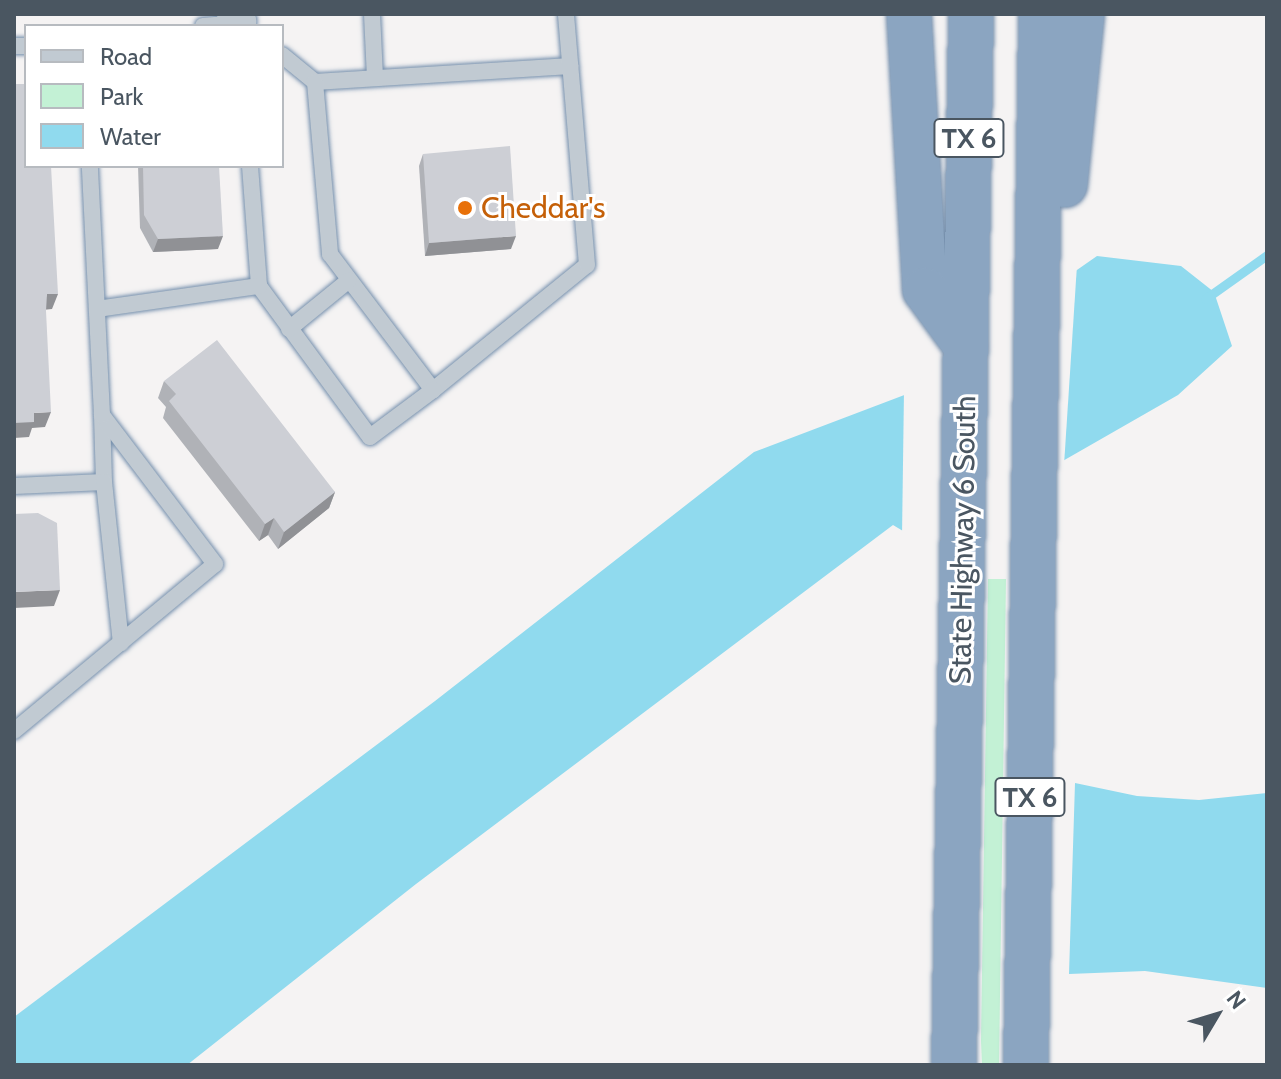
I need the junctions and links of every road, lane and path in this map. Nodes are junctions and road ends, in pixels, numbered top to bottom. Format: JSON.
{"nodes":[{"id":1,"x":372,"y":14,"type":"edge"},
{"id":2,"x":566,"y":14,"type":"edge"},
{"id":3,"x":909,"y":14,"type":"edge"},
{"id":4,"x":971,"y":14,"type":"edge"},
{"id":5,"x":1041,"y":14,"type":"edge"},
{"id":6,"x":1082,"y":14,"type":"edge"},
{"id":7,"x":284,"y":57,"type":"edge"},
{"id":8,"x":570,"y":66,"type":"junction"},
{"id":9,"x":375,"y":78,"type":"junction"},
{"id":10,"x":315,"y":82,"type":"junction"},
{"id":11,"x":90,"y":168,"type":"edge"},
{"id":12,"x":250,"y":168,"type":"edge"},
{"id":13,"x":1053,"y":180,"type":"junction"},
{"id":14,"x":349,"y":280,"type":"junction"},
{"id":15,"x":259,"y":286,"type":"junction"},
{"id":16,"x":97,"y":309,"type":"junction"},
{"id":17,"x":289,"y":329,"type":"junction"},
{"id":18,"x":966,"y":346,"type":"junction"},
{"id":19,"x":433,"y":390,"type":"junction"},
{"id":20,"x":102,"y":415,"type":"junction"},
{"id":21,"x":104,"y":482,"type":"junction"},
{"id":22,"x":14,"y":486,"type":"edge"},
{"id":23,"x":121,"y":643,"type":"junction"},
{"id":24,"x":14,"y":731,"type":"edge"},
{"id":25,"x":954,"y":1065,"type":"edge"},
{"id":26,"x":1026,"y":1065,"type":"edge"}],
"edges":[{"from":1,"to":9,"type":"lane"},
{"from":2,"to":8,"type":"lane"},
{"from":3,"to":18,"type":"highway"},
{"from":4,"to":18,"type":"highway","name":"State Highway 6 South","number":"TX 6"},
{"from":5,"to":13,"type":"highway","number":"TX 6"},
{"from":6,"to":13,"type":"highway"},
{"from":7,"to":10,"type":"lane"},
{"from":8,"to":9,"type":"lane"},
{"from":8,"to":19,"type":"lane"},
{"from":9,"to":10,"type":"lane"},
{"from":10,"to":14,"type":"lane"},
{"from":11,"to":16,"type":"lane"},
{"from":12,"to":15,"type":"lane"},
{"from":13,"to":26,"type":"highway","number":"TX 6"},
{"from":14,"to":17,"type":"lane"},
{"from":14,"to":19,"type":"lane"},
{"from":15,"to":16,"type":"lane"},
{"from":15,"to":17,"type":"lane"},
{"from":16,"to":20,"type":"lane"},
{"from":17,"to":19,"type":"lane"},
{"from":18,"to":25,"type":"highway","name":"State Highway 6 South","number":"TX 6"},
{"from":20,"to":21,"type":"lane"},
{"from":20,"to":23,"type":"lane"},
{"from":21,"to":22,"type":"lane"},
{"from":21,"to":23,"type":"lane"},
{"from":23,"to":24,"type":"lane"}]}
